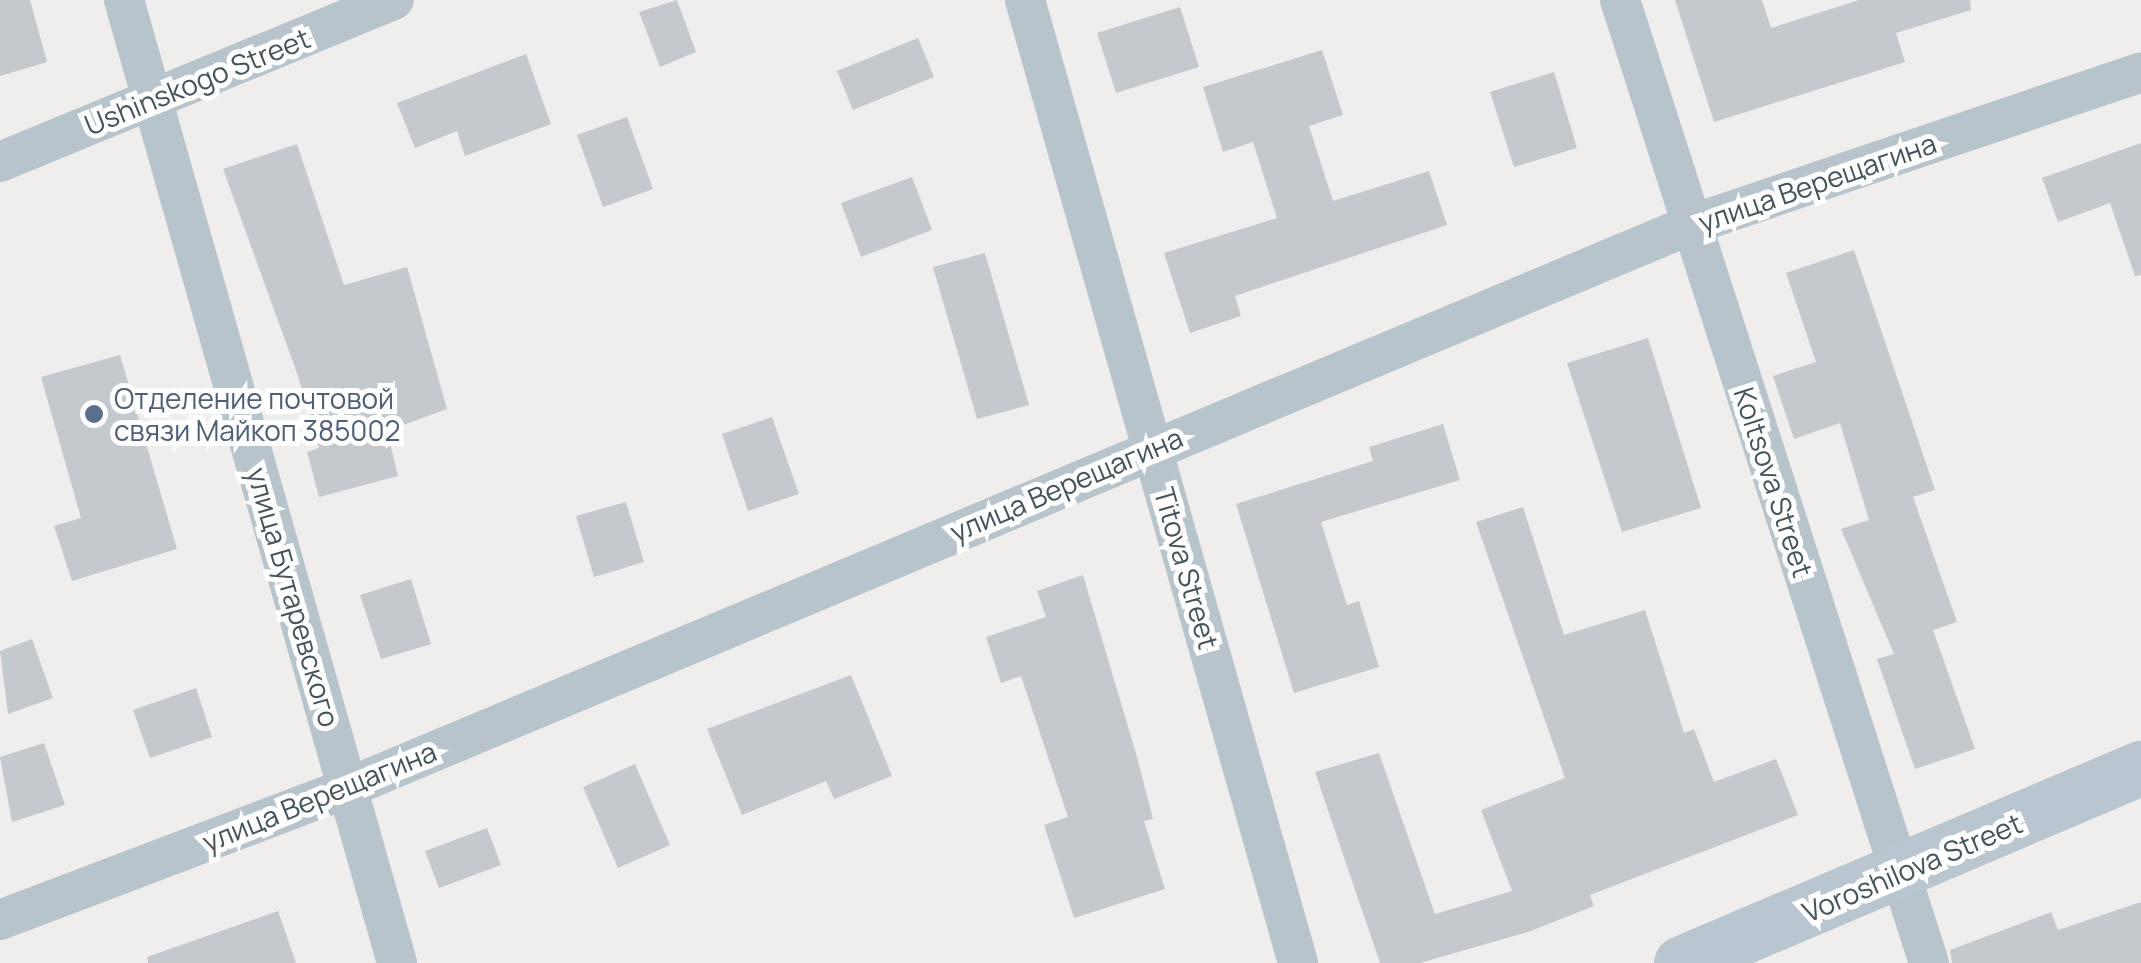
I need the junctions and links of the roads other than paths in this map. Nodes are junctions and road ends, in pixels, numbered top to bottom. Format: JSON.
{"nodes":[{"id":1,"x":124,"y":0,"type":"edge"},
{"id":2,"x":394,"y":0,"type":"edge"},
{"id":3,"x":1025,"y":0,"type":"edge"},
{"id":4,"x":1620,"y":0,"type":"edge"},
{"id":5,"x":2141,"y":72,"type":"edge"},
{"id":6,"x":154,"y":100,"type":"junction"},
{"id":7,"x":0,"y":162,"type":"edge"},
{"id":8,"x":1690,"y":225,"type":"junction"},
{"id":9,"x":1153,"y":447,"type":"junction"},
{"id":10,"x":2141,"y":768,"type":"edge"},
{"id":11,"x":347,"y":788,"type":"junction"},
{"id":12,"x":1901,"y":874,"type":"junction"},
{"id":13,"x":0,"y":920,"type":"edge"},
{"id":14,"x":397,"y":963,"type":"edge"},
{"id":15,"x":1298,"y":963,"type":"edge"},
{"id":16,"x":1681,"y":963,"type":"edge"},
{"id":17,"x":1929,"y":963,"type":"edge"}],
"edges":[{"from":1,"to":6,"type":"street","name":"улица Бутаревского"},
{"from":2,"to":6,"type":"street","name":"Ushinskogo Street"},
{"from":3,"to":9,"type":"street","name":"Titova Street"},
{"from":4,"to":8,"type":"street","name":"Koltsova Street"},
{"from":5,"to":8,"type":"street","name":"улица Верещагина"},
{"from":6,"to":7,"type":"street","name":"Ushinskogo Street"},
{"from":6,"to":11,"type":"street","name":"улица Бутаревского"},
{"from":8,"to":9,"type":"street","name":"улица Верещагина"},
{"from":8,"to":12,"type":"street","name":"Koltsova Street"},
{"from":9,"to":11,"type":"street","name":"улица Верещагина"},
{"from":9,"to":15,"type":"street","name":"Titova Street"},
{"from":10,"to":12,"type":"main road","name":"Voroshilova Street"},
{"from":11,"to":13,"type":"street","name":"улица Верещагина"},
{"from":11,"to":14,"type":"street","name":"улица Бутаревского"},
{"from":12,"to":16,"type":"main road","name":"Voroshilova Street"},
{"from":12,"to":17,"type":"street","name":"Koltsova Street"}]}
